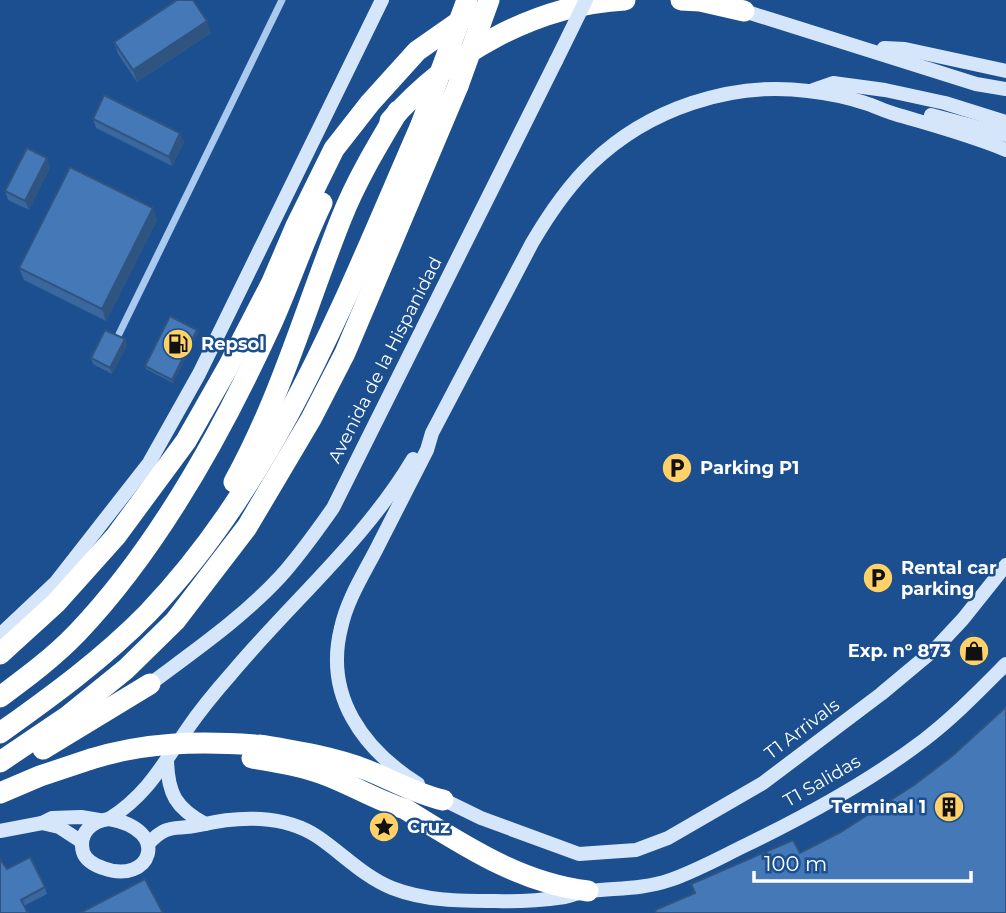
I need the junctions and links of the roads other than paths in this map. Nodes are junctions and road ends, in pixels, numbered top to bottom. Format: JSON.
{"nodes":[{"id":1,"x":282,"y":0,"type":"edge"},
{"id":2,"x":467,"y":0,"type":"edge"},
{"id":3,"x":490,"y":0,"type":"edge"},
{"id":4,"x":586,"y":0,"type":"edge"},
{"id":5,"x":625,"y":0,"type":"edge"},
{"id":6,"x":681,"y":0,"type":"edge"},
{"id":7,"x":381,"y":1,"type":"edge"},
{"id":8,"x":737,"y":5,"type":"edge"},
{"id":9,"x":862,"y":47,"type":"junction"},
{"id":10,"x":1006,"y":71,"type":"edge"},
{"id":11,"x":976,"y":83,"type":"junction"},
{"id":12,"x":1006,"y":89,"type":"edge"},
{"id":13,"x":808,"y":91,"type":"junction"},
{"id":14,"x":1006,"y":98,"type":"edge"},
{"id":15,"x":369,"y":103,"type":"junction"},
{"id":16,"x":865,"y":103,"type":"junction"},
{"id":17,"x":398,"y":111,"type":"junction"},
{"id":18,"x":1006,"y":122,"type":"edge"},
{"id":19,"x":1006,"y":135,"type":"edge"},
{"id":20,"x":1006,"y":150,"type":"edge"},
{"id":21,"x":292,"y":278,"type":"junction"},
{"id":22,"x":119,"y":334,"type":"edge"},
{"id":23,"x":432,"y":433,"type":"junction"},
{"id":24,"x":195,"y":559,"type":"junction"},
{"id":25,"x":1006,"y":565,"type":"edge"},
{"id":26,"x":1006,"y":579,"type":"edge"},
{"id":27,"x":56,"y":582,"type":"junction"},
{"id":28,"x":0,"y":626,"type":"edge"},
{"id":29,"x":0,"y":635,"type":"edge"},
{"id":30,"x":0,"y":654,"type":"edge"},
{"id":31,"x":1006,"y":664,"type":"edge"},
{"id":32,"x":150,"y":684,"type":"joint"},
{"id":33,"x":0,"y":698,"type":"edge"},
{"id":34,"x":0,"y":733,"type":"edge"},
{"id":35,"x":253,"y":751,"type":"junction"},
{"id":36,"x":167,"y":761,"type":"junction"},
{"id":37,"x":794,"y":761,"type":"junction"},
{"id":38,"x":0,"y":762,"type":"edge"},
{"id":39,"x":0,"y":769,"type":"edge"},
{"id":40,"x":0,"y":793,"type":"edge"},
{"id":41,"x":443,"y":800,"type":"junction"},
{"id":42,"x":104,"y":819,"type":"junction"},
{"id":43,"x":42,"y":823,"type":"junction"},
{"id":44,"x":205,"y":824,"type":"junction"},
{"id":45,"x":0,"y":831,"type":"edge"},
{"id":46,"x":82,"y":842,"type":"junction"},
{"id":47,"x":148,"y":844,"type":"junction"},
{"id":48,"x":588,"y":891,"type":"junction"}],
"edges":[{"from":1,"to":22,"type":"street"},
{"from":2,"to":24,"type":"highway","bridge":true},
{"from":3,"to":15,"type":"highway"},
{"from":3,"to":38,"type":"highway","bridge":true},
{"from":4,"to":32,"type":"street","name":"Avenida de la Hispanidad","bridge":true},
{"from":5,"to":17,"type":"highway"},
{"from":6,"to":8,"type":"highway"},
{"from":7,"to":27,"type":"street"},
{"from":8,"to":9,"type":"street"},
{"from":9,"to":10,"type":"street"},
{"from":9,"to":11,"type":"street"},
{"from":11,"to":12,"type":"street"},
{"from":11,"to":14,"type":"street"},
{"from":13,"to":16,"type":"street"},
{"from":13,"to":18,"type":"street"},
{"from":13,"to":23,"type":"street"},
{"from":15,"to":21,"type":"highway"},
{"from":15,"to":30,"type":"highway"},
{"from":16,"to":19,"type":"street"},
{"from":16,"to":20,"type":"street"},
{"from":17,"to":21,"type":"highway"},
{"from":17,"to":24,"type":"highway"},
{"from":21,"to":33,"type":"highway"},
{"from":23,"to":36,"type":"street"},
{"from":23,"to":41,"type":"street"},
{"from":24,"to":34,"type":"highway"},
{"from":25,"to":37,"type":"street","name":"T1 Arrivals"},
{"from":26,"to":37,"type":"street"},
{"from":27,"to":28,"type":"street"},
{"from":27,"to":29,"type":"street"},
{"from":31,"to":48,"type":"street","name":"T1 Salidas"},
{"from":32,"to":39,"type":"highway"},
{"from":35,"to":40,"type":"highway","bridge":true},
{"from":35,"to":41,"type":"highway"},
{"from":35,"to":48,"type":"highway"},
{"from":36,"to":42,"type":"street"},
{"from":36,"to":44,"type":"street"},
{"from":37,"to":41,"type":"street","name":"T1 Arrivals"},
{"from":42,"to":43,"type":"street"},
{"from":42,"to":46,"type":"street"},
{"from":42,"to":47,"type":"street"},
{"from":43,"to":45,"type":"street"},
{"from":43,"to":46,"type":"street"},
{"from":44,"to":47,"type":"street","name":"T1 Salidas"},
{"from":44,"to":48,"type":"street","name":"T1 Salidas"},
{"from":46,"to":47,"type":"street"}]}
